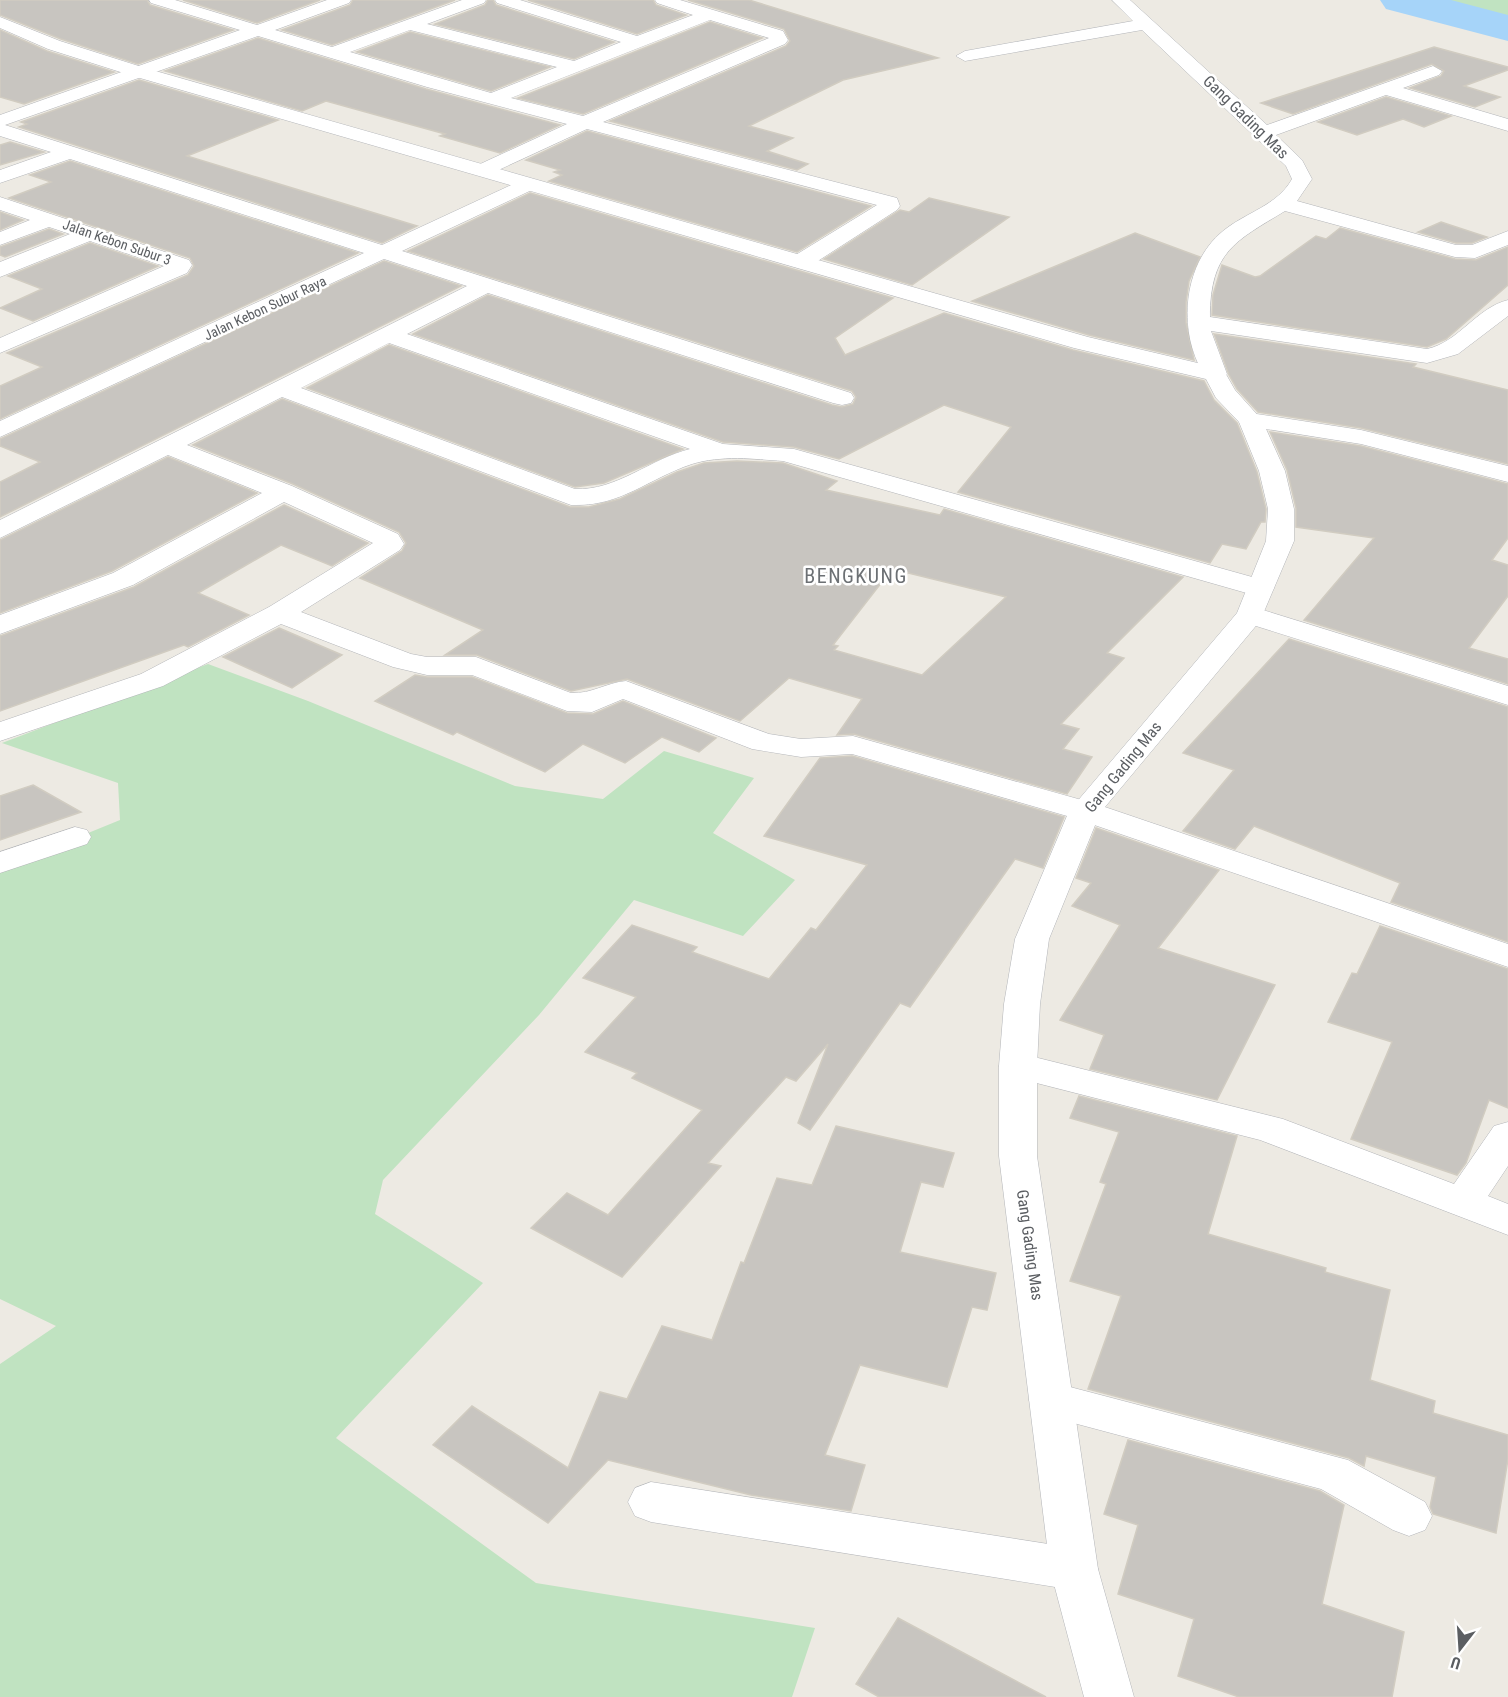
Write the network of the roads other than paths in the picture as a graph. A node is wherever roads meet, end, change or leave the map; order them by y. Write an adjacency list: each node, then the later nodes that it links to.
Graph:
1 (157, 0): 11 (street)
2 (343, 0): 11 (street)
3 (478, 0): 10 (street)
4 (503, 0): 13 (street)
5 (663, 0): 7 (street)
6 (1120, 0): 9 (street, Gang Gading Mas)
7 (707, 15): 13 (street); 23 (street)
8 (0, 22): 18 (street)
9 (1146, 24): 15 (street); 26 (street, Gang Gading Mas)
10 (409, 25): 14 (street); 16 (street)
11 (255, 31): 14 (street); 18 (street)
12 (0, 41): 19 (street)
13 (638, 42): 16 (street)
14 (332, 53): 21 (street)
15 (965, 56)
16 (574, 66): 21 (street)
17 (1433, 71): 20 (street)
18 (139, 72): 19 (street); 28 (street)
19 (116, 81): 22 (street); 31 (street)
20 (1385, 89): 24 (street); 26 (street)
21 (494, 98): 23 (street)
22 (0, 121)
23 (586, 122): 28 (street); 39 (street)
24 (1508, 125)
25 (0, 130): 27 (street)
26 (1263, 133): 33 (street, Gang Gading Mas)
27 (70, 152): 29 (street); 38 (street)
28 (485, 169): 30 (street)
29 (0, 177)
30 (529, 184): 31 (street, Jalan Kebon Subur Raya); 39 (street)
31 (509, 194): 38 (street, Jalan Kebon Subur Raya); 46 (street)
32 (0, 203): 34 (street, Jalan Kebon Subur 3)
33 (1283, 204): 36 (street); 43 (street, Gang Gading Mas)
34 (51, 219): 35 (street, Jalan Kebon Subur 3); 37 (street)
35 (91, 233): 40 (street); 45 (street, Jalan Kebon Subur 3)
36 (1508, 237)
37 (0, 239)
38 (384, 253): 41 (street); 50 (street, Jalan Kebon Subur Raya)
39 (802, 261): 46 (street)
40 (0, 270)
41 (486, 285): 44 (street); 48 (street)
42 (1508, 307): 43 (street)
43 (1198, 321): 46 (street, Gang Gading Mas)
44 (389, 335): 47 (street); 52 (street)
45 (0, 346)
46 (1220, 383): 49 (street, Gang Gading Mas)
47 (283, 389): 51 (street); 52 (street)
48 (842, 398)
49 (1250, 420): 53 (street); 56 (street, Gang Gading Mas)
50 (0, 430)
51 (169, 447): 54 (street); 55 (street)
52 (722, 452): 56 (street)
53 (1508, 474)
54 (283, 492): 57 (street); 58 (street)
55 (0, 530)
56 (1255, 602): 59 (street); 61 (street, Gang Gading Mas)
57 (279, 614): 60 (street); 61 (street)
58 (0, 625)
59 (1508, 696)
60 (0, 732)
61 (1084, 811): 64 (street); 65 (street, Gang Gading Mas)
62 (75, 837): 63 (street)
63 (0, 863)
64 (1508, 956)
65 (1018, 1066): 67 (street); 69 (street, Gang Gading Mas)
66 (1508, 1136): 67 (street)
67 (1463, 1202): 68 (street)
68 (1508, 1220)
69 (1051, 1400): 71 (street); 72 (street, Gang Gading Mas)
70 (651, 1502): 72 (street)
71 (1409, 1516)
72 (1074, 1569): 73 (street, Gang Gading Mas)
73 (1109, 1697)

